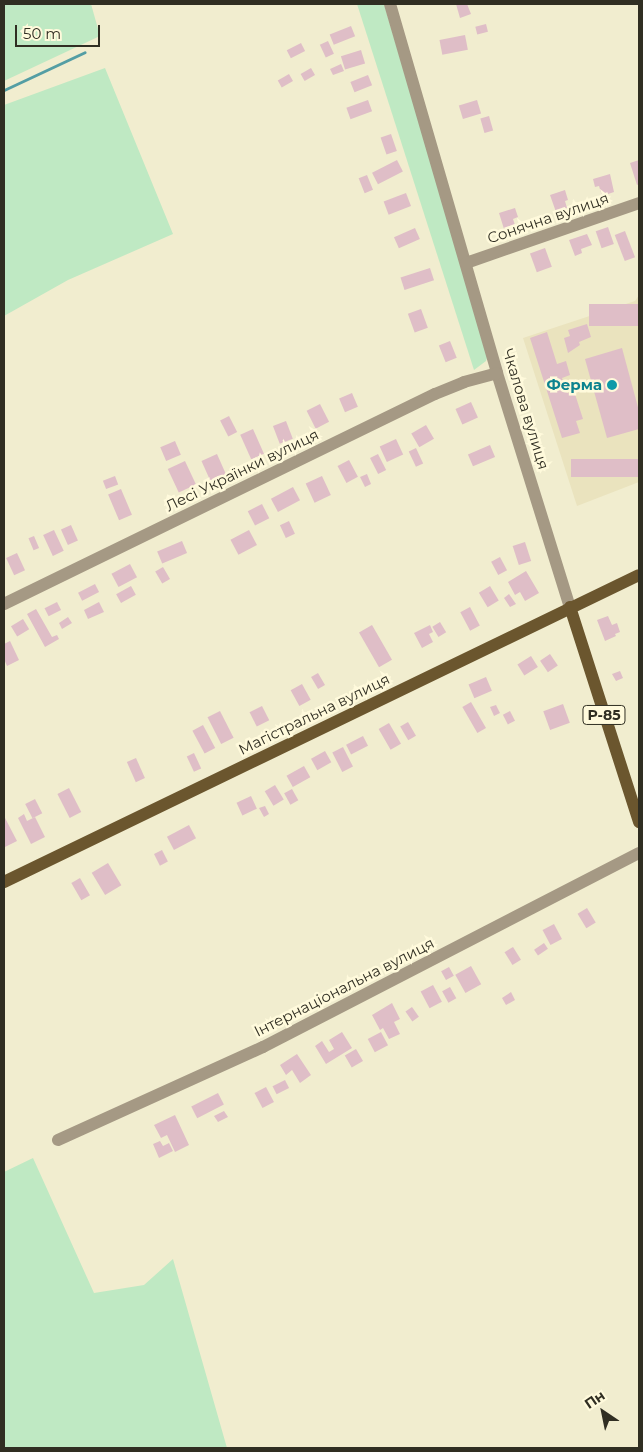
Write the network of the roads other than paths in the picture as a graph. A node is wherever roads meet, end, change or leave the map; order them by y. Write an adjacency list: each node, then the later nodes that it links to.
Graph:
1 (390, 4): 3 (street, Чкалова вулиця)
2 (639, 203): 3 (street, Сонячна вулиця)
3 (466, 263): 4 (street, Чкалова вулиця)
4 (497, 373): 6 (street, Лесі Українки вулиця); 7 (street, Чкалова вулиця)
5 (639, 576): 7 (main road, Магістральна вулиця)
6 (4, 604)
7 (570, 607): 8 (main road, Чкалова вулиця / Р-85); 10 (main road, Магістральна вулиця)
8 (639, 822)
9 (639, 853): 11 (street, Інтернаціональна вулиця)
10 (4, 882)
11 (58, 1140)

